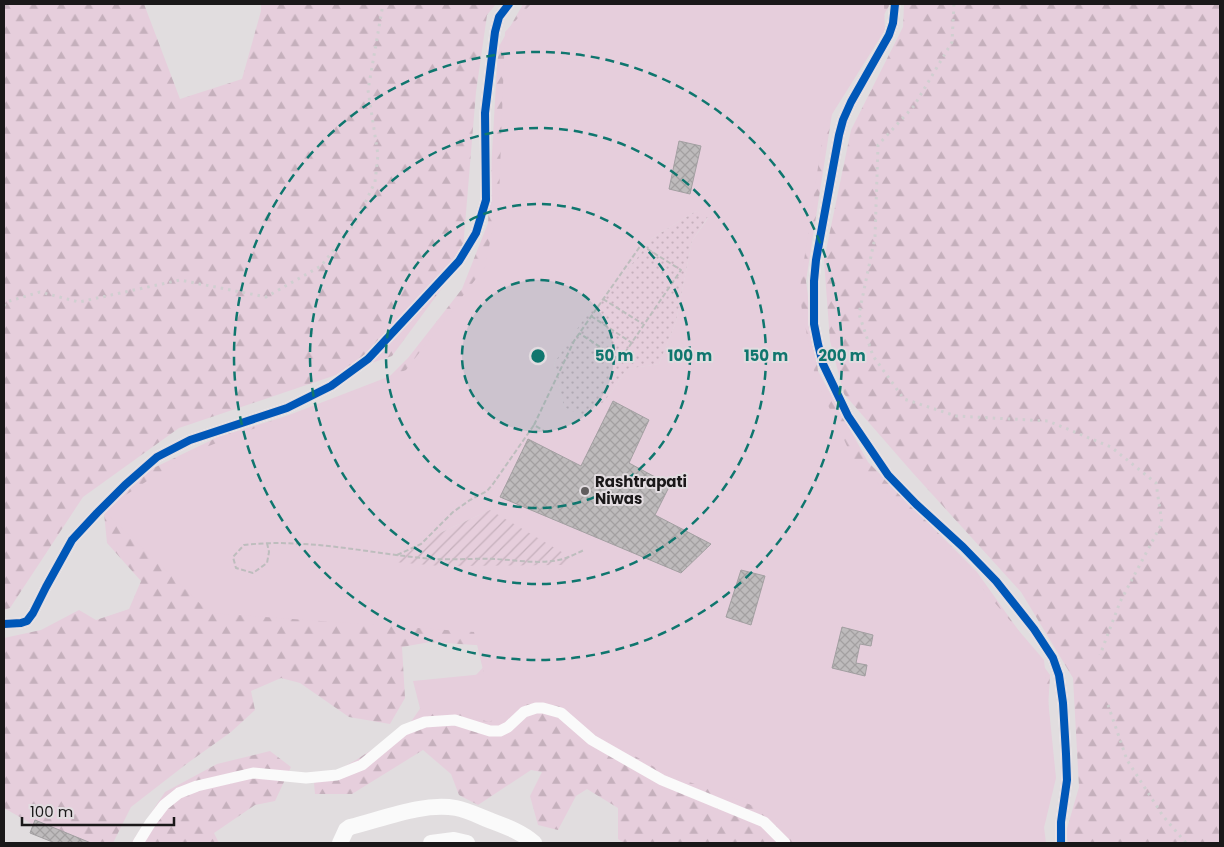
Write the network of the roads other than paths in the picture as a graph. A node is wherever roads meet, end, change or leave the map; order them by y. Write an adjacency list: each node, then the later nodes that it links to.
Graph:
1 (509, 4): 3 (street)
2 (895, 4): 10 (street)
3 (4, 624)
4 (138, 843): 9 (street)
5 (340, 843): 8 (highway)
6 (430, 843): 7 (highway)
7 (467, 843)
8 (534, 843)
9 (785, 843)
10 (1061, 843)

